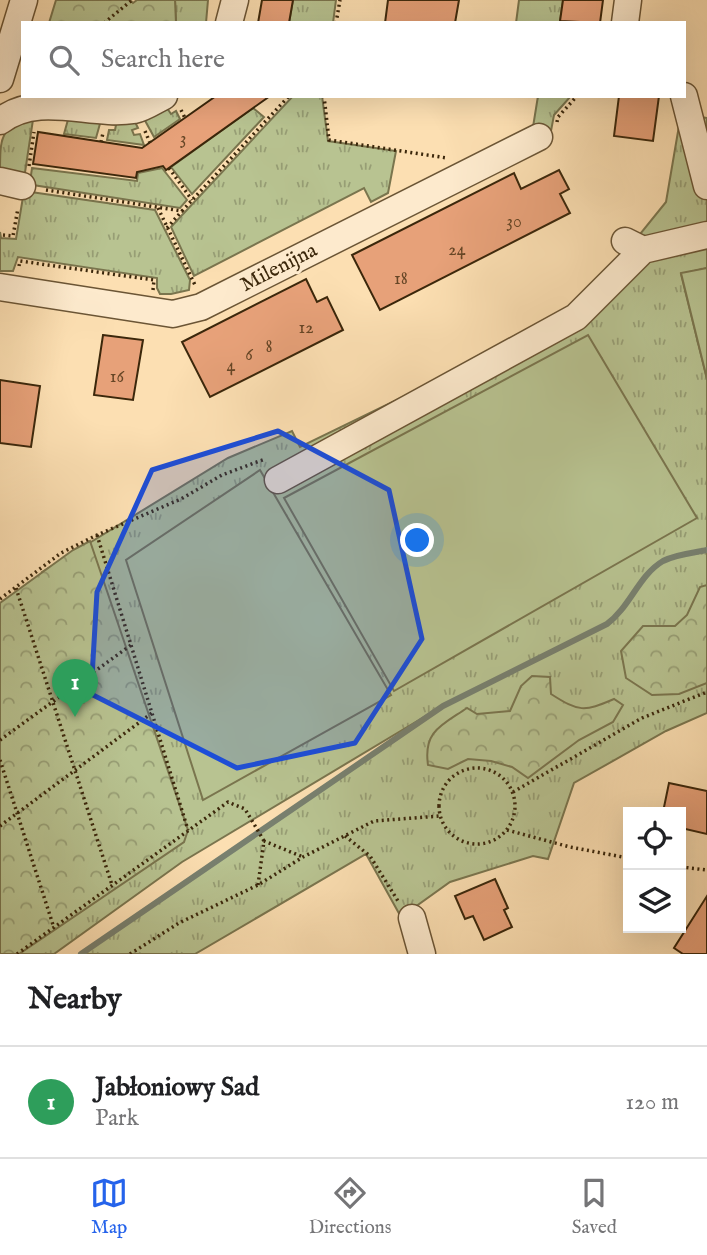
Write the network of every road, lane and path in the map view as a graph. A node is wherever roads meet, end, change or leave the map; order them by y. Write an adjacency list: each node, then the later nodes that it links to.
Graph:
1 (24, 0): 10 (street)
2 (132, 0): 6 (path)
3 (235, 0): 7 (street)
4 (340, 0): 8 (path)
5 (628, 0): 9 (street)
6 (106, 21)
7 (230, 21)
8 (336, 21)
9 (625, 21)
10 (0, 79)
11 (160, 98): 16 (street)
12 (287, 98): 23 (path)
13 (324, 98): 19 (path)
14 (575, 98): 18 (path)
15 (685, 98): 22 (street)
16 (38, 105): 17 (street); 21 (path)
17 (0, 121)
18 (539, 137): 30 (street, Milenijna)
19 (447, 158)
20 (169, 168): 23 (path)
21 (16, 185): 24 (path); 27 (path)
22 (707, 186)
23 (192, 200): 25 (path)
24 (158, 208): 25 (path); 26 (path)
25 (182, 212): 26 (path)
26 (167, 228): 30 (path)
27 (3, 235)
28 (707, 235): 31 (street)
29 (0, 287): 30 (street, Milenijna)
30 (204, 305)
31 (274, 469): 32 (path)
32 (97, 535): 33 (path); 35 (path)
33 (16, 587): 34 (path); 37 (path)
34 (0, 599)
35 (131, 645): 37 (path); 38 (path)
36 (707, 692): 42 (path)
37 (53, 703): 39 (path); 41 (path)
38 (152, 713): 41 (path); 46 (path)
39 (0, 740)
40 (0, 760): 43 (path)
41 (75, 770): 43 (path); 54 (path)
42 (513, 792): 44 (path); 47 (path)
43 (17, 814): 45 (path); 57 (path)
44 (440, 816): 47 (path); 48 (path)
45 (0, 827)
46 (188, 830): 49 (path); 54 (path)
47 (507, 830): 51 (path)
48 (345, 836): 50 (path); 56 (path)
49 (264, 841): 50 (path); 55 (path)
50 (303, 857): 55 (path)
51 (623, 857)
52 (686, 868): 53 (path)
53 (707, 870)
54 (112, 885): 57 (path)
55 (258, 885): 59 (path)
56 (412, 918): 60 (street)
57 (54, 928): 58 (path)
58 (17, 954)
59 (130, 954)
60 (422, 954)

